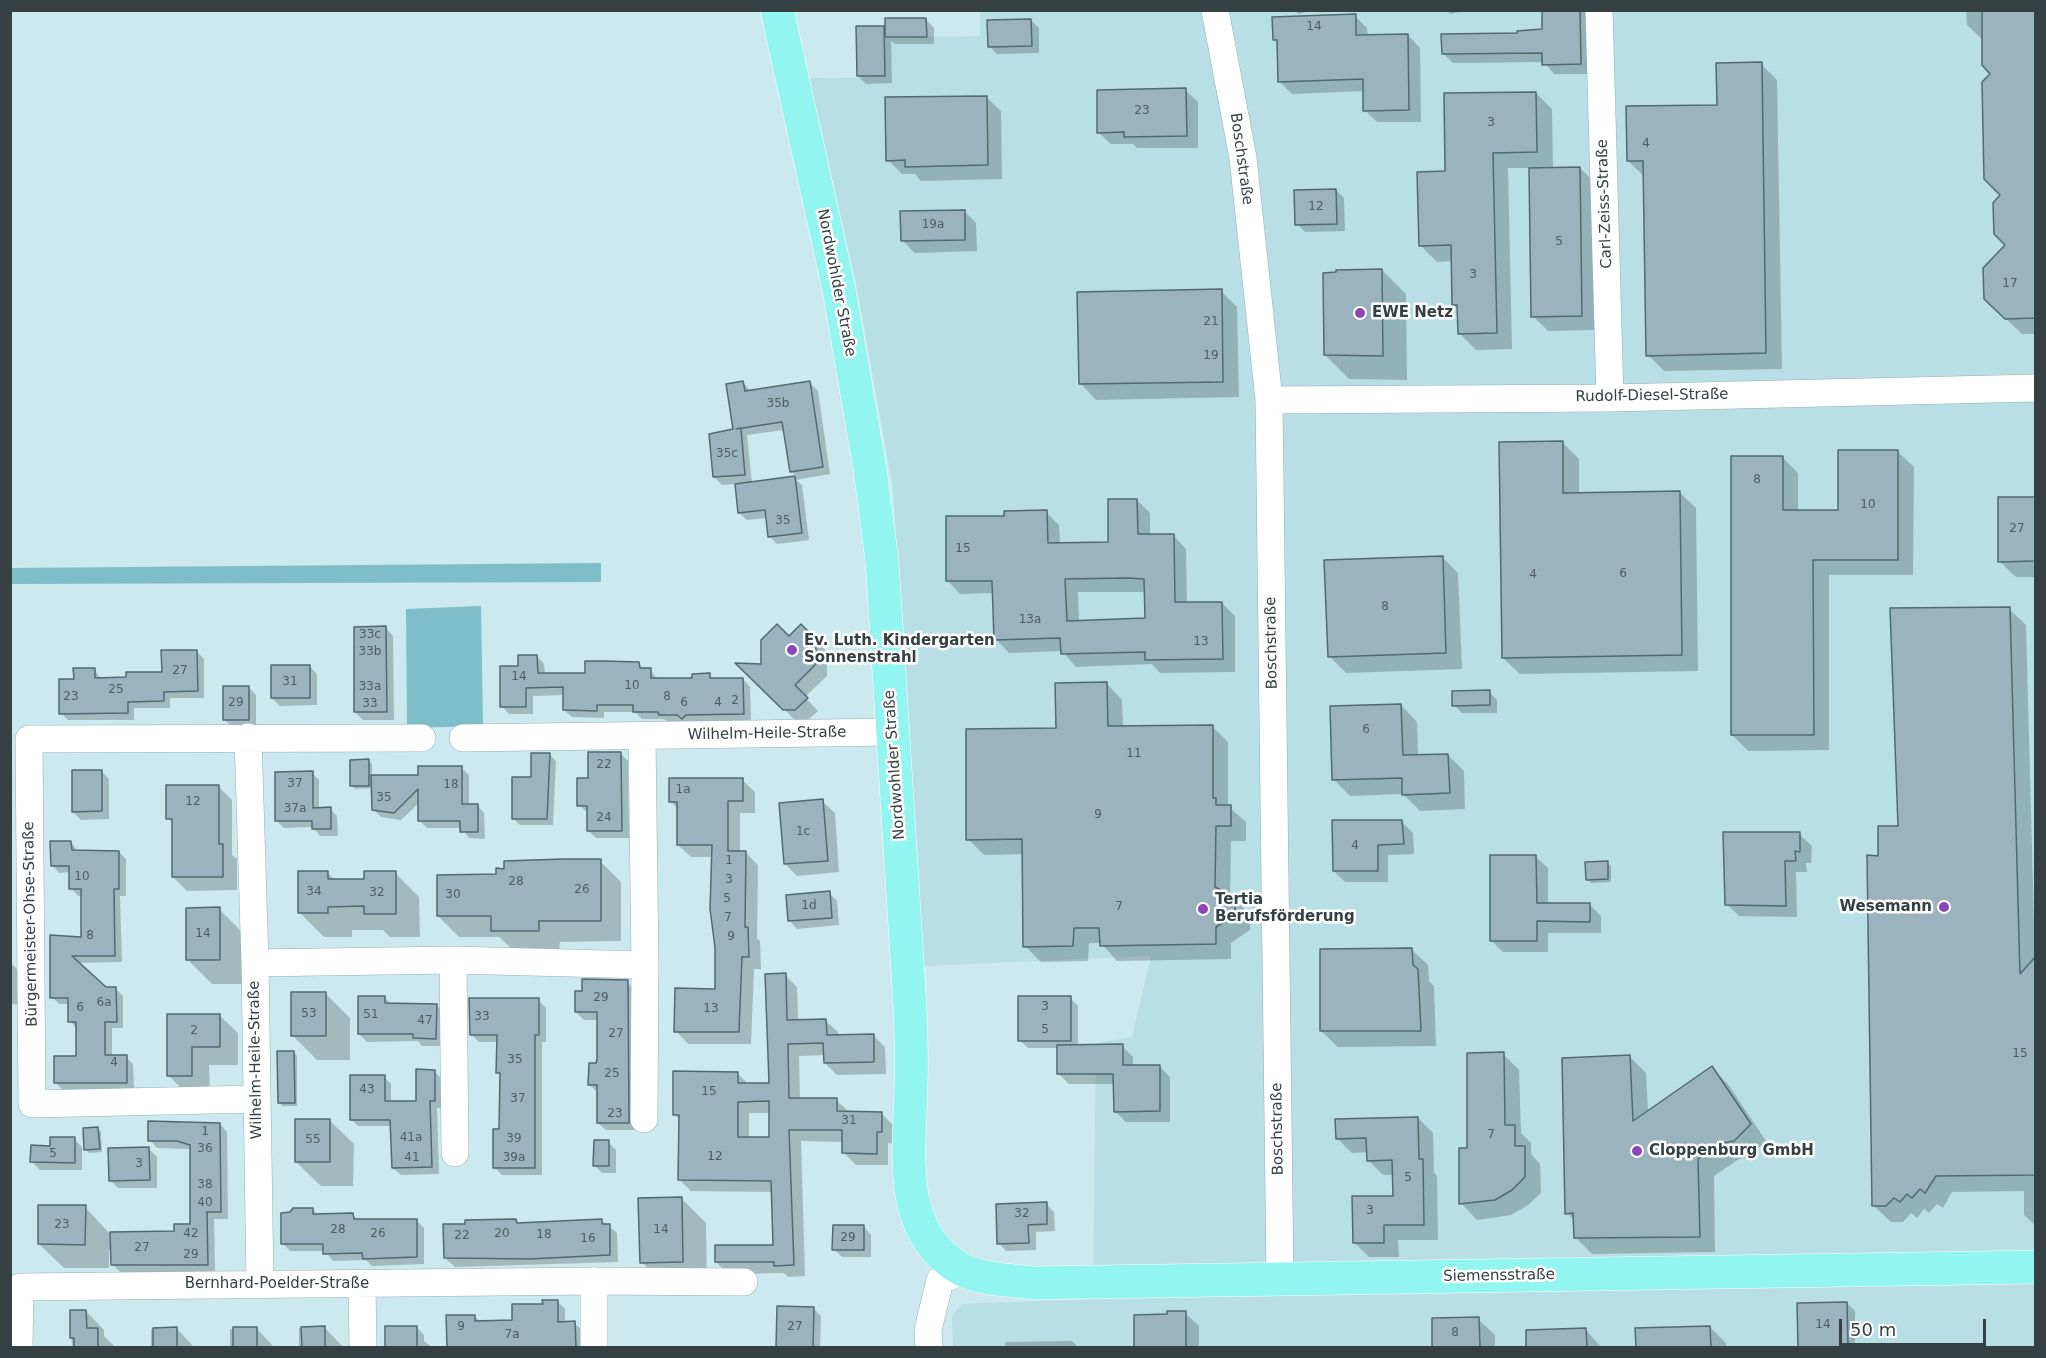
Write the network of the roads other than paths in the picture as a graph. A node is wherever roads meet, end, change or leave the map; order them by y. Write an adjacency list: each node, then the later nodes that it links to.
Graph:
1 (777, 10): 7 (main road, Nordwohlder Straße)
2 (1215, 10): 6 (street, Boschstraße)
3 (1599, 10): 5 (street, Carl-Zeiss-Straße)
4 (2036, 388): 5 (street, Rudolf-Diesel-Straße)
5 (1610, 398): 6 (street, Rudolf-Diesel-Straße)
6 (1269, 400): 20 (street, Boschstraße)
7 (892, 732): 8 (street, Wilhelm-Heile-Straße); 19 (main road, Nordwohlder Straße)
8 (642, 736): 11 (street, Wilhelm-Heile-Straße); 14 (street)
9 (249, 737): 10 (street, Bürgermeister-Ohse-Straße); 13 (street); 15 (street, Bürgermeister-Ohse-Straße)
10 (422, 738)
11 (463, 738)
12 (453, 960): 13 (street, Wilhelm-Heile-Straße); 14 (street, Wilhelm-Heile-Straße); 17 (street)
13 (255, 963): 15 (street, Wilhelm-Heile-Straße)
14 (645, 965): 16 (street)
15 (256, 1099): 23 (street, Wilhelm-Heile-Straße)
16 (644, 1119)
17 (455, 1153)
18 (2036, 1267): 20 (main road, Siemensstraße)
19 (964, 1271): 20 (main road, Siemensstraße); 28 (street)
20 (1280, 1279)
21 (594, 1281): 22 (street, Bernhard-Poelder-Straße); 24 (street, Bernhard-Poelder-Straße); 27 (street)
22 (744, 1282)
23 (260, 1283): 24 (street, Bernhard-Poelder-Straße); 25 (street, Bernhard-Poelder-Straße)
24 (362, 1284): 26 (street)
25 (19, 1347)
26 (363, 1347)
27 (594, 1347)
28 (929, 1347)

